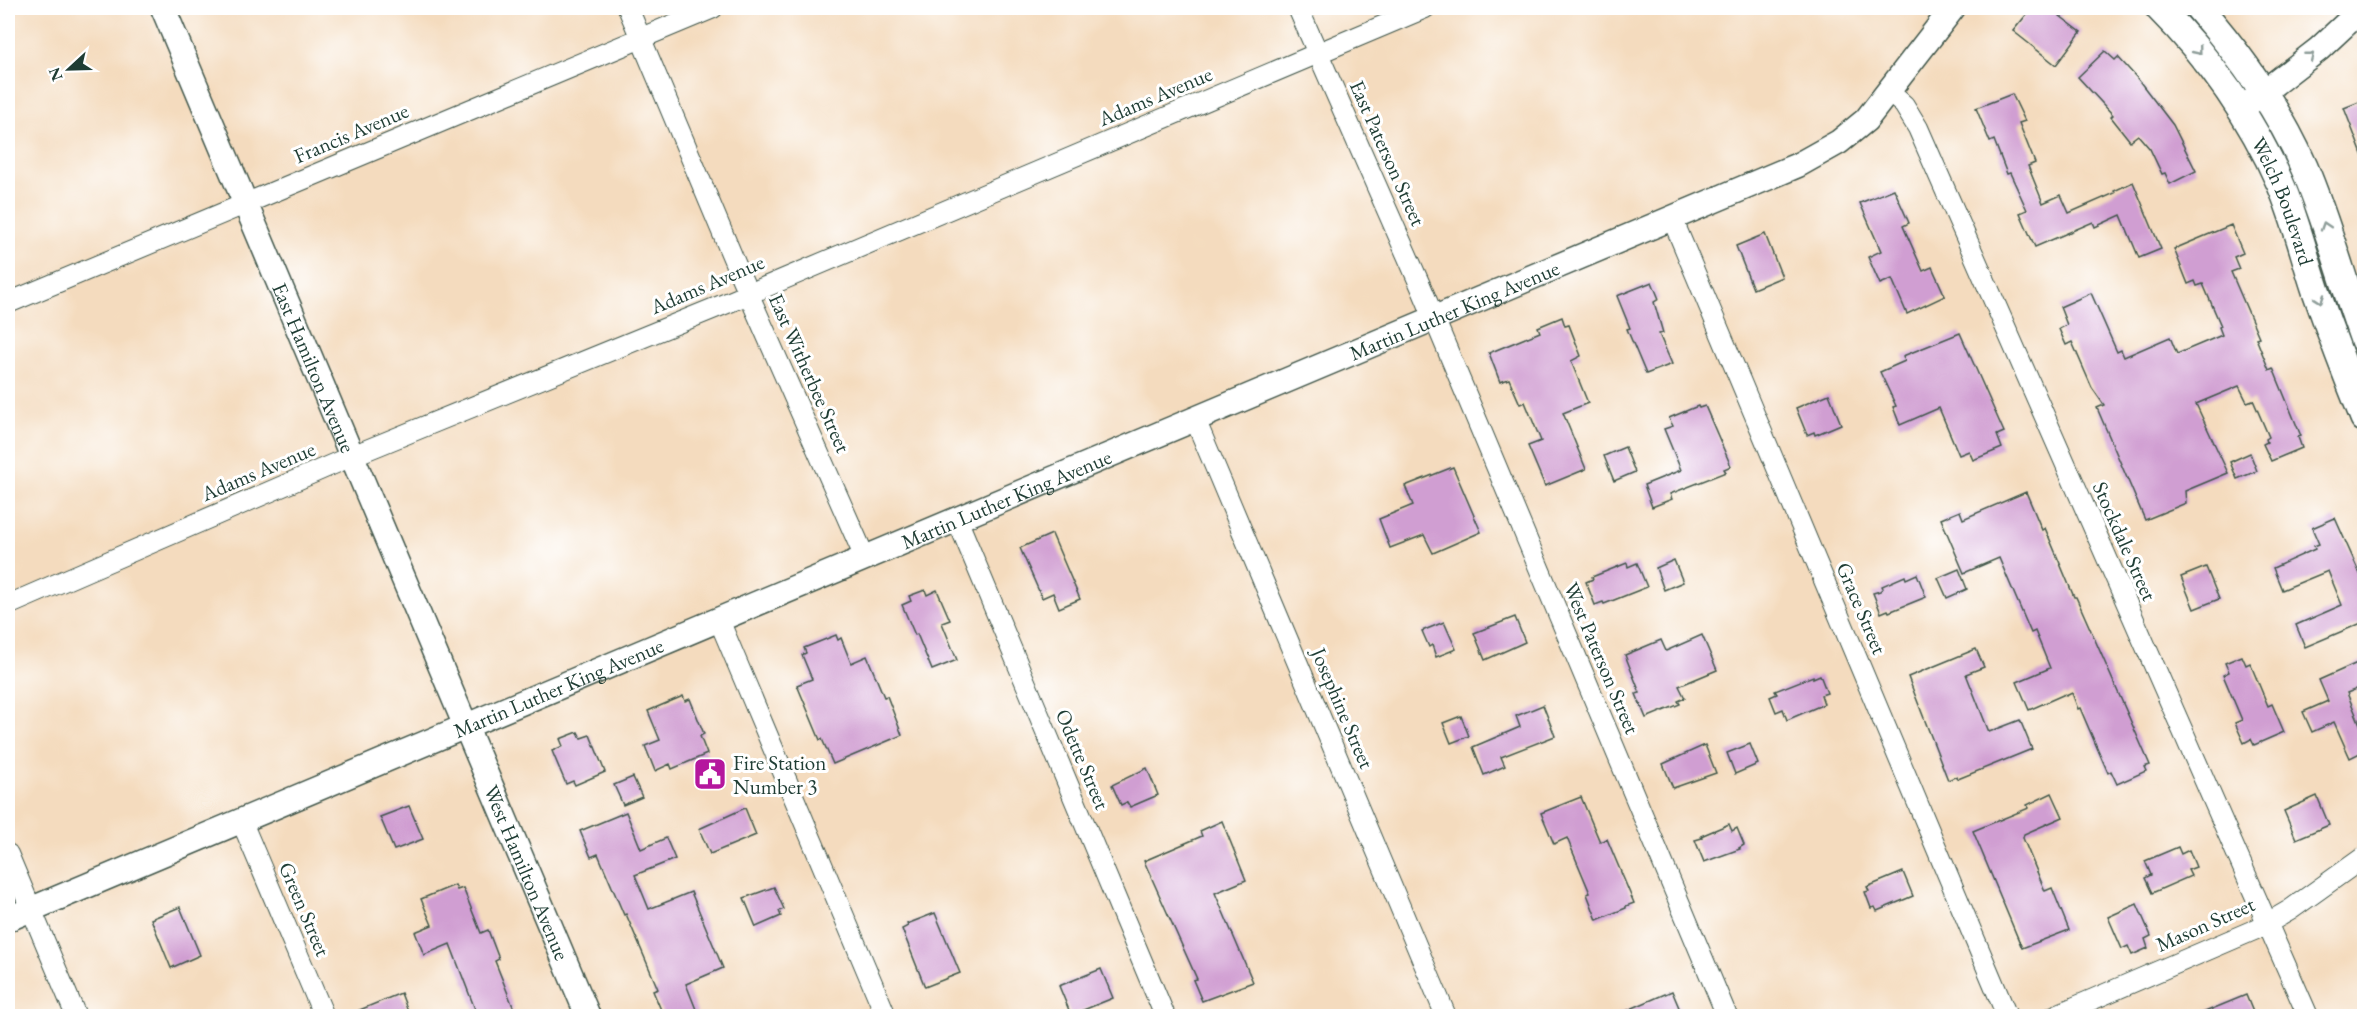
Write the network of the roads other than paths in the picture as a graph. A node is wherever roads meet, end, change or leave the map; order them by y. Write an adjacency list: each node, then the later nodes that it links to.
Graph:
1 (163, 8): 15 (street, East Hamilton Avenue)
2 (628, 8): 10 (street, East Witherbee Street)
3 (713, 8): 10 (street, Francis Avenue)
4 (1298, 8): 11 (street, East Paterson Street)
5 (1425, 8): 11 (street, Adams Avenue)
6 (1953, 8): 12 (street, Martin Luther King Avenue)
7 (2159, 8): 14 (main road, Welch Boulevard, one-way to 14)
8 (2199, 8): 13 (main road, Welch Boulevard)
9 (2363, 8): 13 (street, one-way to 9)
10 (641, 38): 15 (street, Francis Avenue); 17 (street, East Witherbee Street)
11 (1317, 54): 17 (street, Adams Avenue); 19 (street, East Paterson Street)
12 (1889, 92): 16 (street, Martin Luther King Avenue); 34 (street, Stockdale Street)
13 (2264, 92): 14 (street); 20 (main road, Welch Boulevard, one-way to 13)
14 (2241, 109): 21 (main road, Welch Boulevard, one-way to 21)
15 (245, 204): 18 (street, Francis Avenue); 23 (street, East Hamilton Avenue)
16 (1672, 218): 19 (street, Martin Luther King Avenue); 42 (street, Grace Street)
17 (748, 294): 23 (street, Adams Avenue); 25 (street, East Witherbee Street)
18 (8, 303)
19 (1434, 318): 22 (street, Martin Luther King Avenue); 41 (street, West Paterson Street)
20 (2364, 340)
21 (2364, 418)
22 (1195, 419): 24 (street, Martin Luther King Avenue); 40 (street, Josephine Street)
23 (352, 456): 26 (street, Adams Avenue); 28 (street, East Hamilton Avenue)
24 (957, 519): 25 (street, Martin Luther King Avenue); 39 (street, Odette Street)
25 (865, 558): 27 (street, Martin Luther King Avenue)
26 (8, 605)
27 (719, 620): 28 (street, Martin Luther King Avenue); 38 (street)
28 (466, 726): 29 (street, Martin Luther King Avenue); 37 (street, West Hamilton Avenue)
29 (242, 820): 32 (street, Martin Luther King Avenue); 36 (street, Green Street)
30 (8, 854): 32 (street)
31 (2364, 857): 34 (street, Mason Street)
32 (31, 909): 33 (street, Martin Luther King Avenue); 35 (street)
33 (8, 919)
34 (2267, 924): 43 (street, Mason Street); 44 (street, Stockdale Street)
35 (76, 1017)
36 (324, 1017)
37 (588, 1017)
38 (886, 1017)
39 (1165, 1017)
40 (1446, 1017)
41 (1727, 1017)
42 (2007, 1017)
43 (2054, 1017)
44 (2308, 1017)

